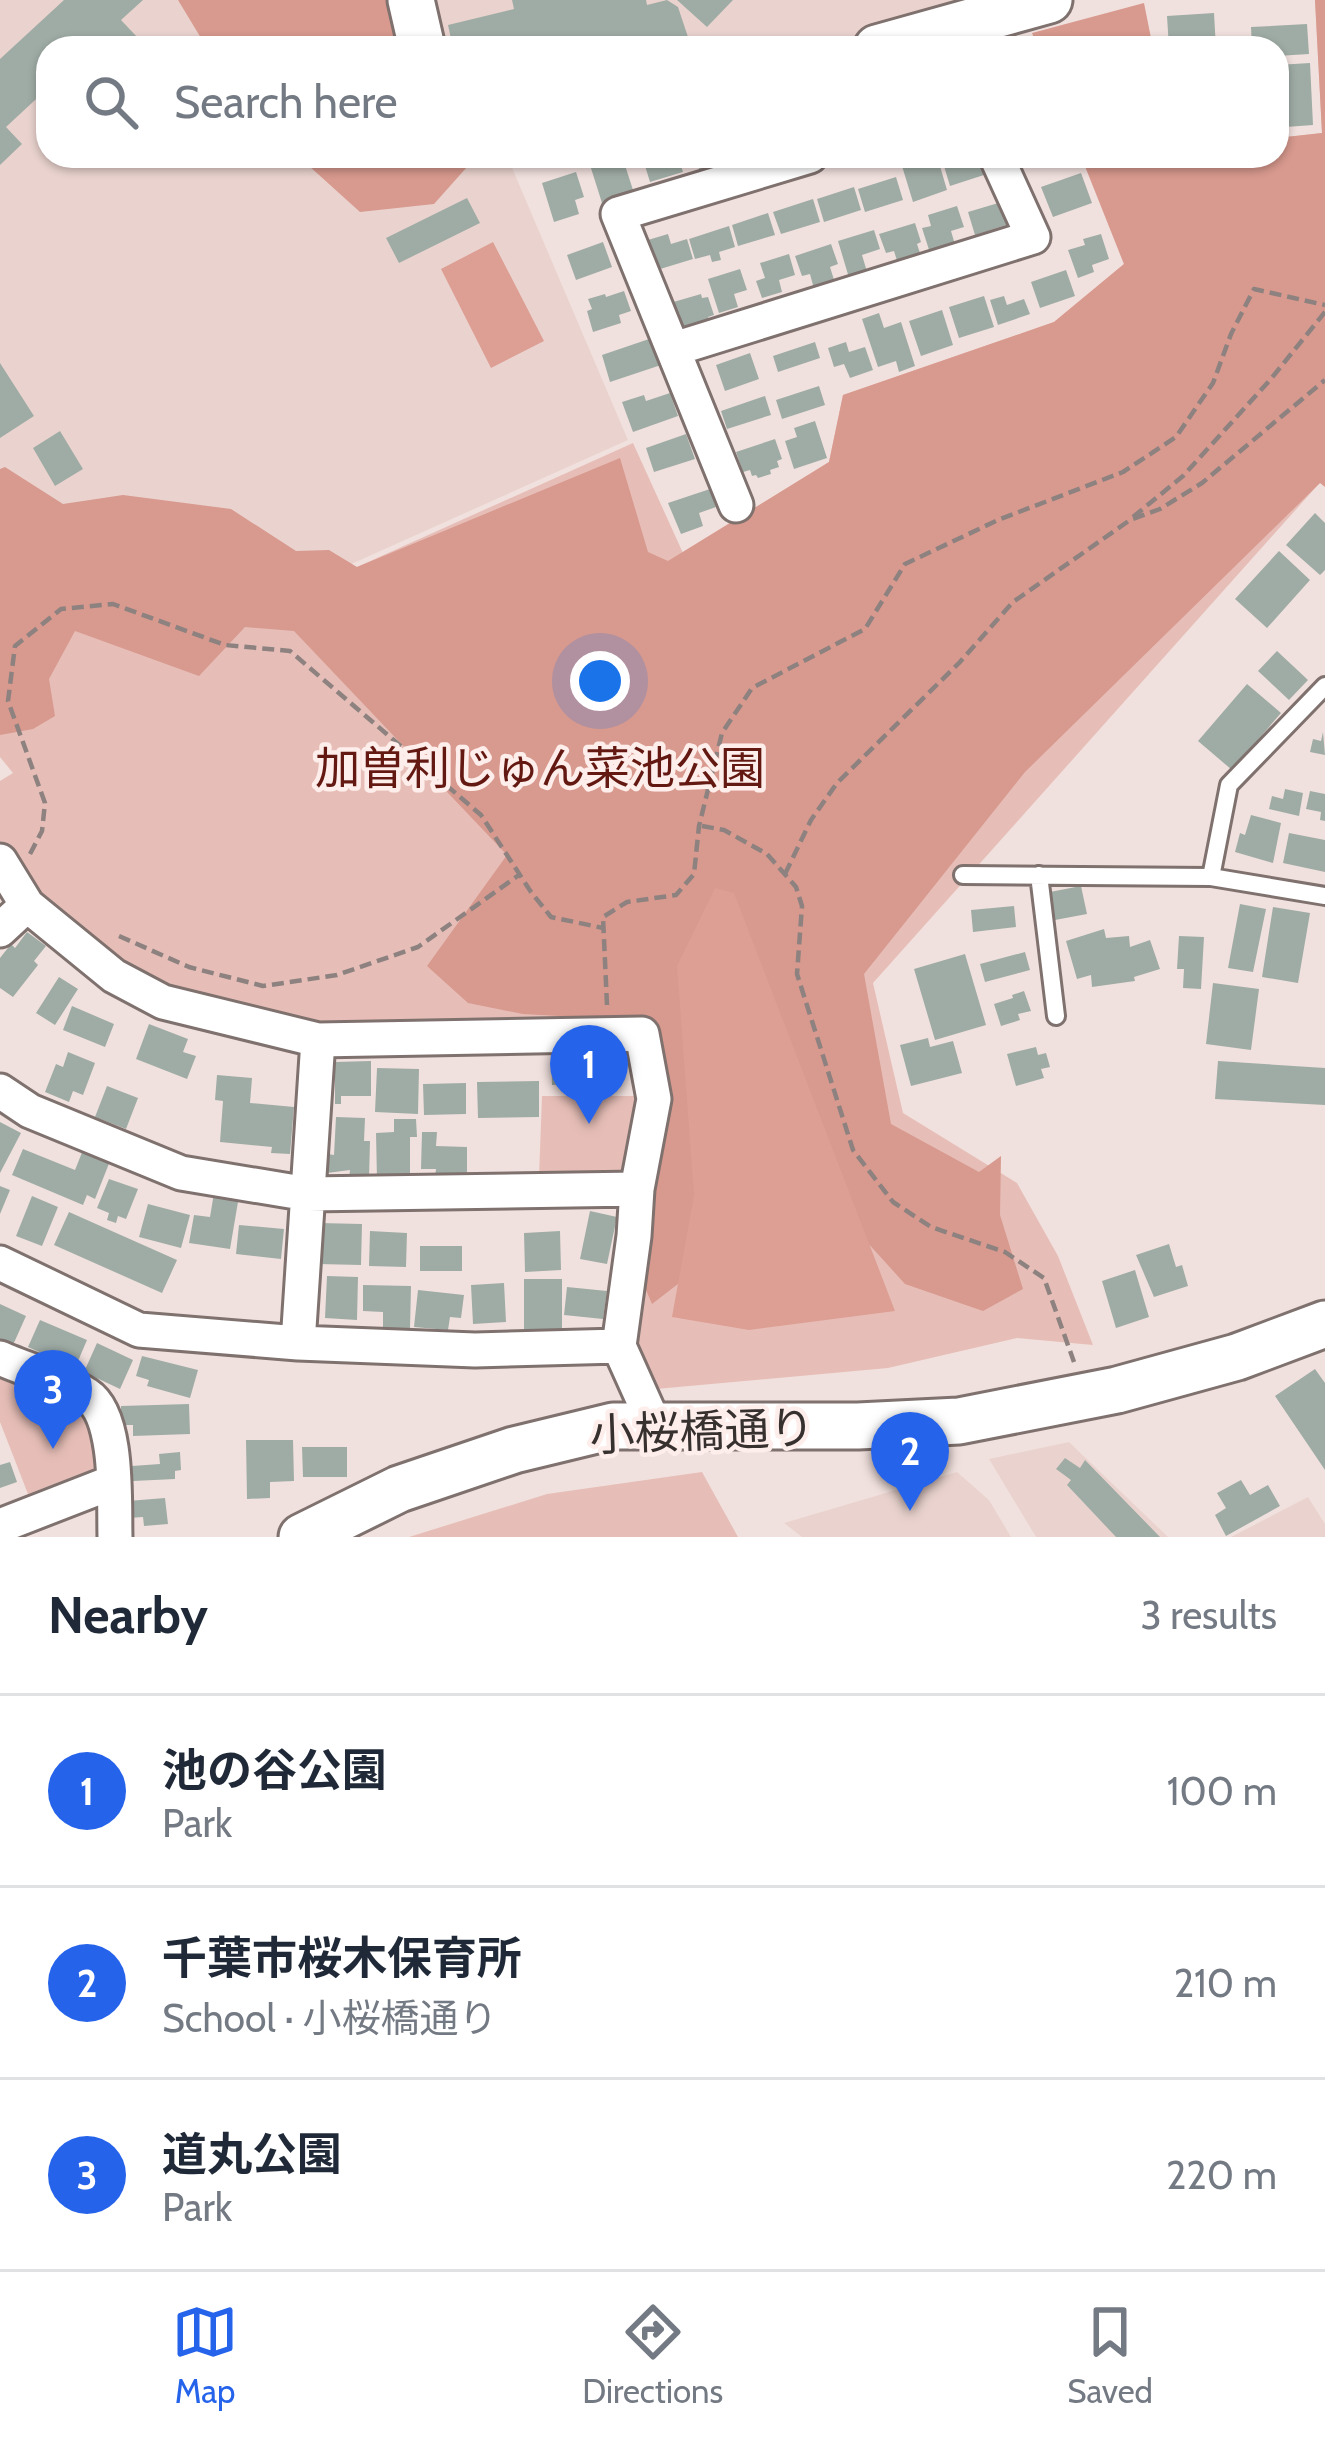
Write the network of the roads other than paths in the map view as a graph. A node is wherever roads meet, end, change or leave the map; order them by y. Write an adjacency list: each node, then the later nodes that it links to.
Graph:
1 (411, 0): 4 (street)
2 (1048, 0): 3 (street)
3 (973, 11): 5 (street)
4 (419, 36)
5 (909, 36)
6 (743, 168): 8 (street)
7 (1001, 168): 8 (street)
8 (674, 350): 9 (street)
9 (736, 505)
10 (1325, 686): 13 (lane)
11 (963, 875): 12 (lane)
12 (1040, 875): 13 (lane); 17 (lane)
13 (1211, 877): 15 (lane)
14 (14, 883): 16 (street); 18 (street)
15 (1325, 896)
16 (0, 930)
17 (1056, 1016)
18 (318, 1040): 20 (street); 21 (street)
19 (0, 1091): 21 (street)
20 (637, 1190): 21 (street); 25 (street)
21 (308, 1194): 24 (street)
22 (0, 1263): 24 (street)
23 (1325, 1324): 27 (street, 小桜橋通り)
24 (298, 1343): 25 (street)
25 (619, 1346): 27 (street)
26 (2, 1361): 28 (street)
27 (654, 1424): 31 (street, 小桜橋通り)
28 (113, 1482): 29 (street); 30 (street)
29 (0, 1526)
30 (115, 1537)
31 (302, 1537)

